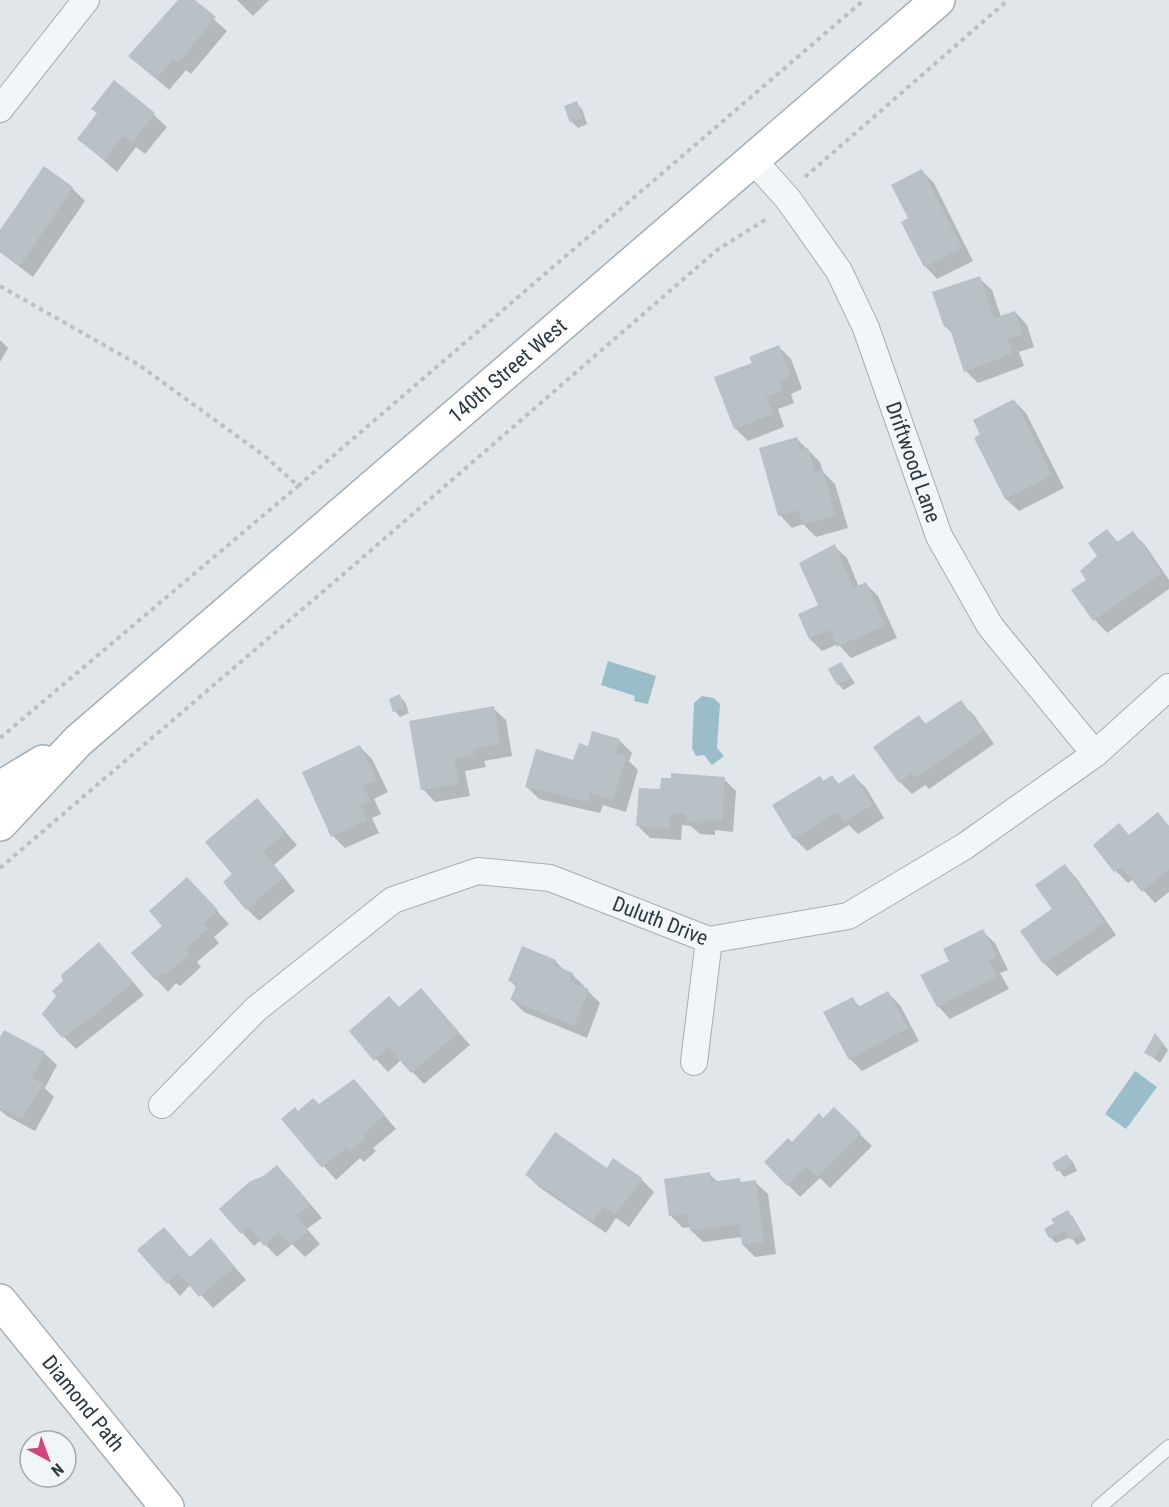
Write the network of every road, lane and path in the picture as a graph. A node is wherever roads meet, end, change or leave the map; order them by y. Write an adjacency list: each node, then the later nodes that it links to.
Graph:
1 (86, 0): 5 (street)
2 (864, 0): 9 (path)
3 (938, 0): 6 (street, 140th Street West)
4 (1008, 0): 7 (path)
5 (0, 110)
6 (753, 160): 7 (street, Driftwood Lane); 12 (street, 140th Street West)
7 (788, 199): 13 (street, Driftwood Lane); 16 (path)
8 (0, 286): 9 (path)
9 (298, 486): 11 (path)
10 (1169, 687): 13 (street, Duluth Drive)
11 (0, 738)
12 (78, 741): 14 (street, 140th Street West); 15 (street, 140th Street West)
13 (1095, 754): 17 (street, Duluth Drive)
14 (0, 788)
15 (0, 824)
16 (0, 868)
17 (709, 940): 18 (street); 19 (street, Duluth Drive)
18 (694, 1062)
19 (162, 1105)
20 (0, 1301): 24 (street, Diamond Path)
21 (0, 1335): 23 (street, Diamond Path)
22 (1169, 1447): 25 (lane)
23 (158, 1507)
24 (167, 1507)
25 (1099, 1507)

